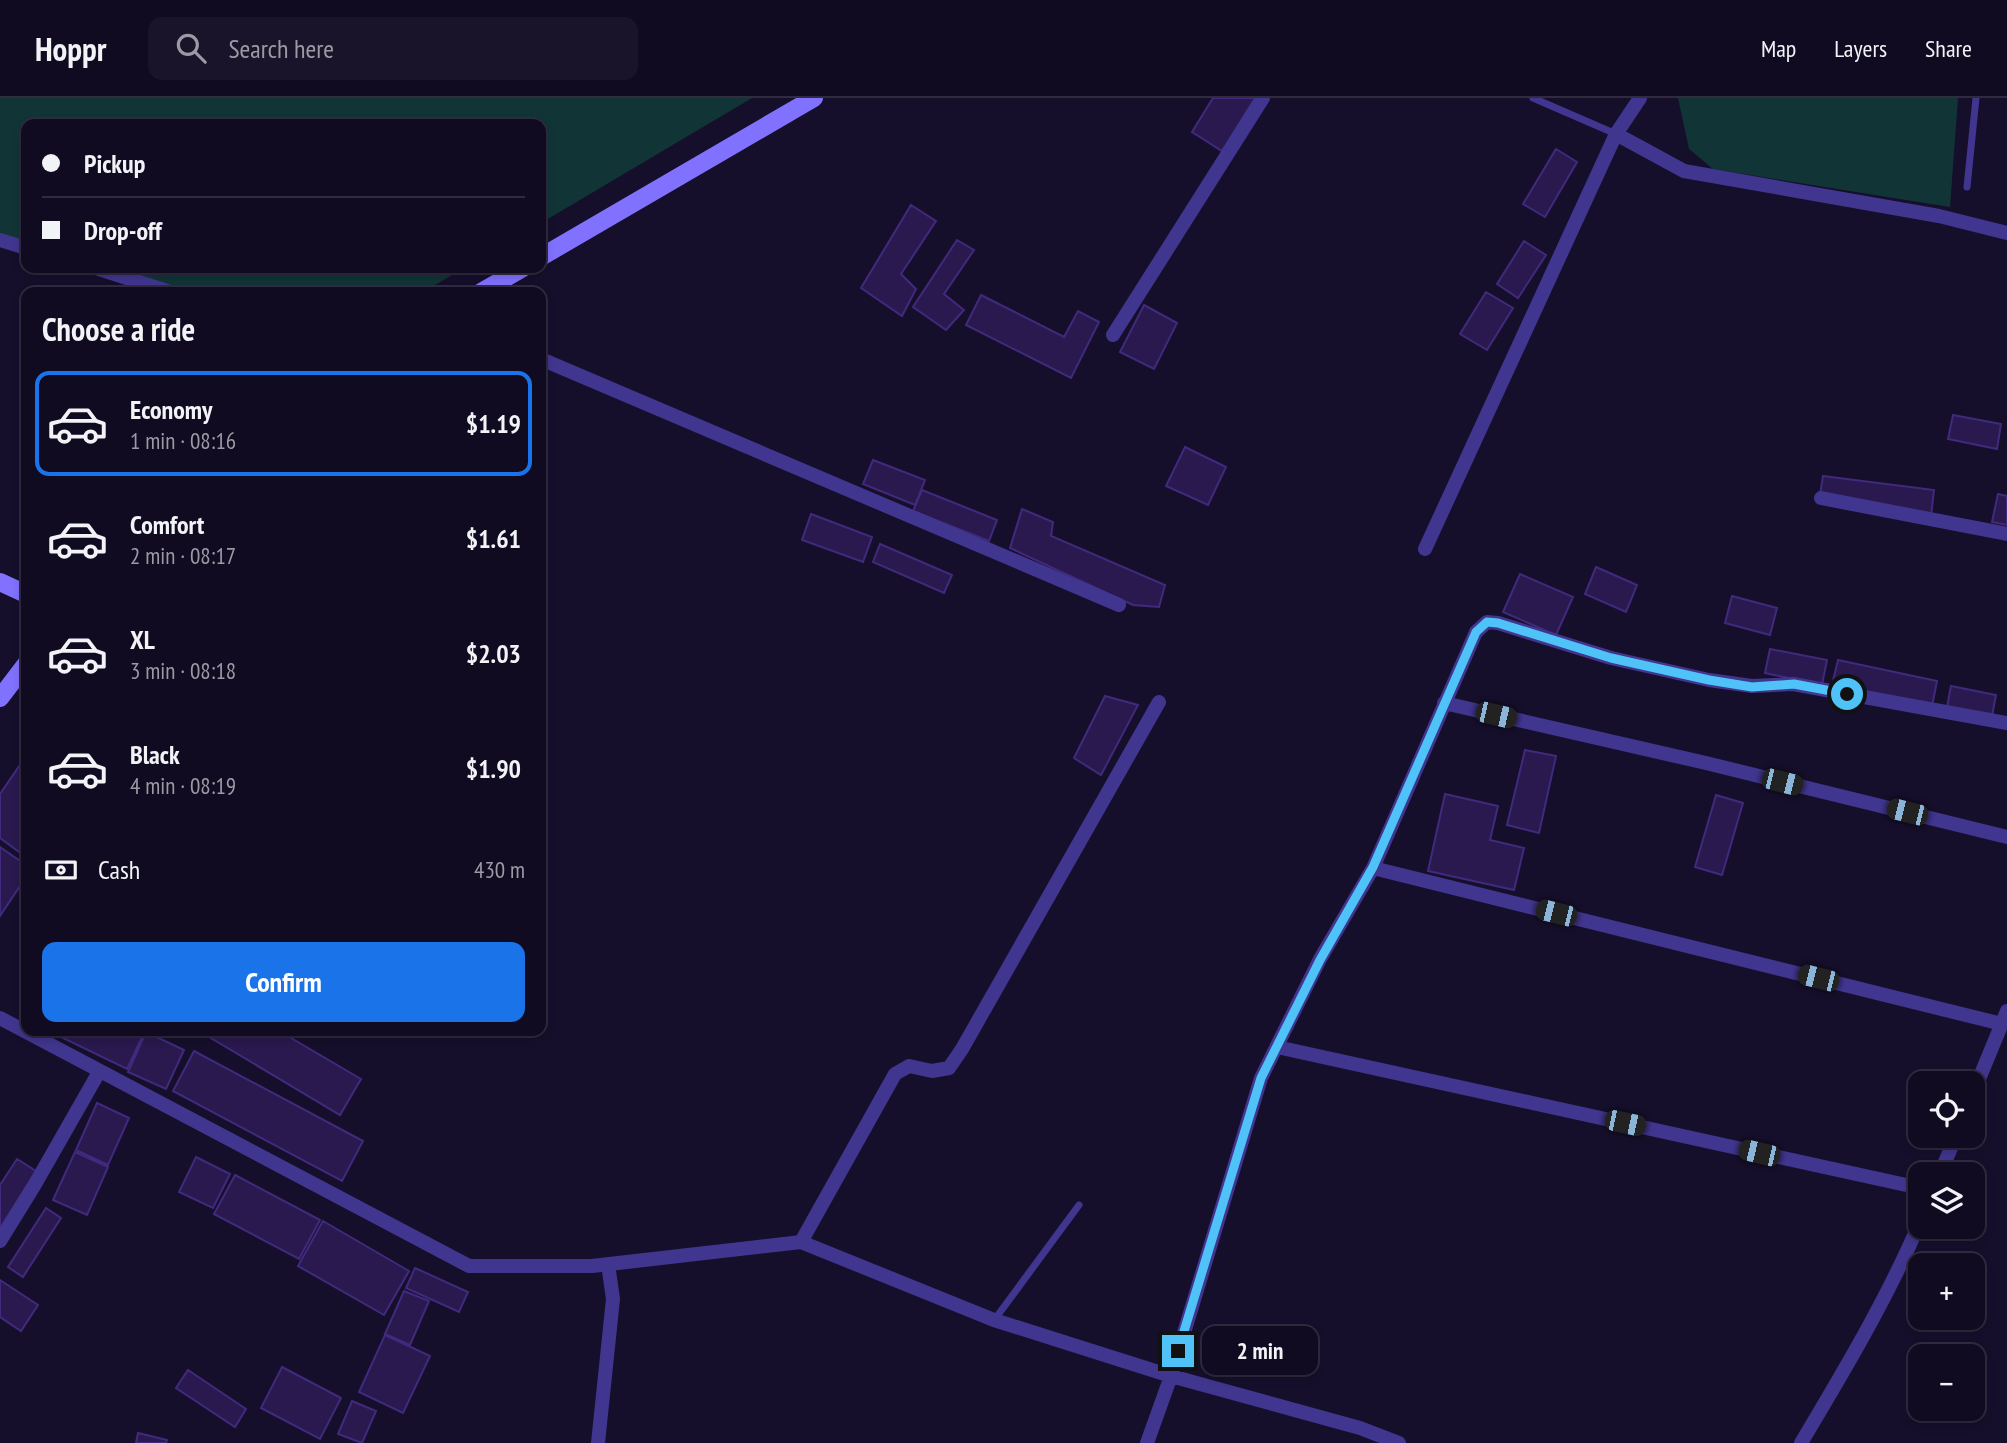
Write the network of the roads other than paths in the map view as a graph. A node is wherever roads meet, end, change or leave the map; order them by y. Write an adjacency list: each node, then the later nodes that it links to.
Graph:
1 (814, 98): 11 (street)
2 (1263, 98): 16 (street)
3 (1533, 98): 6 (lane)
4 (1640, 98): 6 (street)
5 (1976, 98): 7 (lane)
6 (1616, 134): 8 (street); 20 (street)
7 (1967, 187)
8 (2007, 233)
9 (0, 240): 10 (street)
10 (21, 246)
11 (546, 254)
12 (111, 273): 14 (street)
13 (514, 273): 15 (street)
14 (155, 287)
15 (490, 287)
16 (1112, 335)
17 (546, 361): 23 (street)
18 (1821, 499): 19 (street)
19 (2007, 534)
20 (1425, 549)
21 (0, 582): 22 (street)
22 (21, 592)
23 (1119, 605)
24 (21, 671): 25 (street)
25 (0, 698)
26 (1158, 702): 42 (street)
27 (1444, 703): 28 (street); 29 (street); 30 (street)
28 (2007, 723)
29 (2007, 837)
30 (1373, 867): 31 (street); 35 (street)
31 (2004, 1017): 36 (street)
32 (0, 1018): 33 (street)
33 (21, 1029)
34 (33, 1036): 37 (street)
35 (1277, 1047): 38 (street); 45 (street)
36 (1982, 1071)
37 (99, 1072): 41 (street); 43 (street)
38 (1908, 1185)
39 (1079, 1205): 44 (lane)
40 (1913, 1239): 50 (street)
41 (0, 1241)
42 (801, 1242): 43 (street); 44 (street)
43 (608, 1264): 47 (street)
44 (994, 1320): 45 (street)
45 (1171, 1376): 46 (street); 48 (street)
46 (1359, 1436): 49 (street)
47 (598, 1443)
48 (1147, 1443)
49 (1399, 1443)
50 (1801, 1443)

